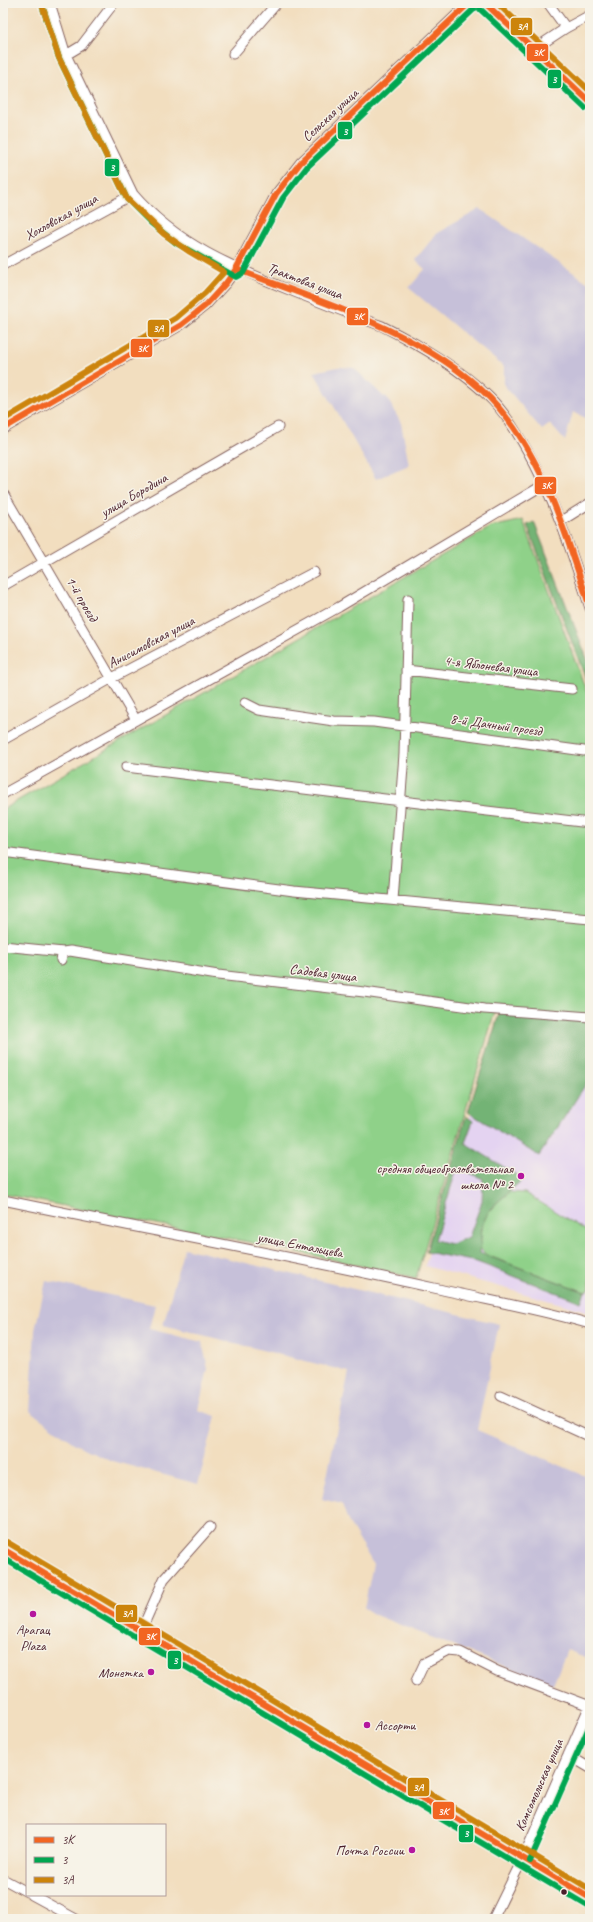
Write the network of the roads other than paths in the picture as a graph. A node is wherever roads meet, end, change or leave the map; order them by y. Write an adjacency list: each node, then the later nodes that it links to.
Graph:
1 (50, 3): 11 (street, Трактовая улица)
2 (114, 3): 11 (street)
3 (277, 3): 10 (street)
4 (469, 3): 15 (street, Сельская улица)
5 (485, 3): 9 (street)
6 (548, 3): 8 (street)
7 (590, 16): 8 (street)
8 (566, 28): 9 (street)
9 (534, 49): 12 (street)
10 (233, 54)
11 (66, 55): 13 (street, Трактовая улица)
12 (590, 102)
13 (133, 194): 14 (street, Хохловская улица); 15 (street, Трактовая улица)
14 (3, 265)
15 (236, 269): 17 (street, Сельская улица); 18 (street, Трактовая улица)
16 (278, 427): 22 (street, улица Бородина)
17 (3, 429)
18 (545, 484): 21 (street, Трактовая улица); 31 (street)
19 (3, 493): 22 (street, 1-й проезд)
20 (590, 503): 21 (street)
21 (561, 520): 26 (street, Трактовая улица)
22 (45, 562): 24 (street, улица Бородина); 28 (street, 1-й проезд)
23 (314, 572): 28 (street, Анисимовская улица)
24 (3, 586)
25 (408, 599): 27 (street)
26 (590, 608)
27 (406, 670): 29 (street, 4-я Яблоневая улица); 32 (street)
28 (112, 678): 31 (street, 1-й проезд); 33 (street, Анисимовская улица)
29 (572, 689)
30 (246, 703): 32 (street, 8-й Дачный проезд)
31 (136, 720): 36 (street)
32 (404, 726): 34 (street, 8-й Дачный проезд); 37 (street)
33 (3, 740)
34 (584, 751)
35 (126, 767): 37 (street)
36 (3, 794)
37 (401, 800): 38 (street); 40 (street)
38 (590, 822)
39 (3, 852): 40 (street)
40 (393, 900): 41 (street)
41 (590, 919)
42 (3, 946): 43 (street, Садовая улица)
43 (590, 1017)
44 (3, 1200): 45 (street, улица Ентальцева)
45 (590, 1324)
46 (501, 1396): 47 (street)
47 (590, 1437)
48 (210, 1527): 50 (street)
49 (3, 1549): 50 (street)
50 (141, 1631): 55 (street)
51 (416, 1681): 52 (street)
52 (590, 1706): 53 (street, Комсомольская улица)
53 (568, 1755): 54 (street); 55 (street, Комсомольская улица)
54 (590, 1768)
55 (523, 1858): 59 (street); 61 (street, Комсомольская улица)
56 (3, 1879): 57 (street)
57 (26, 1891)
58 (34, 1896): 60 (street)
59 (590, 1898)
60 (76, 1919)
61 (493, 1919)

